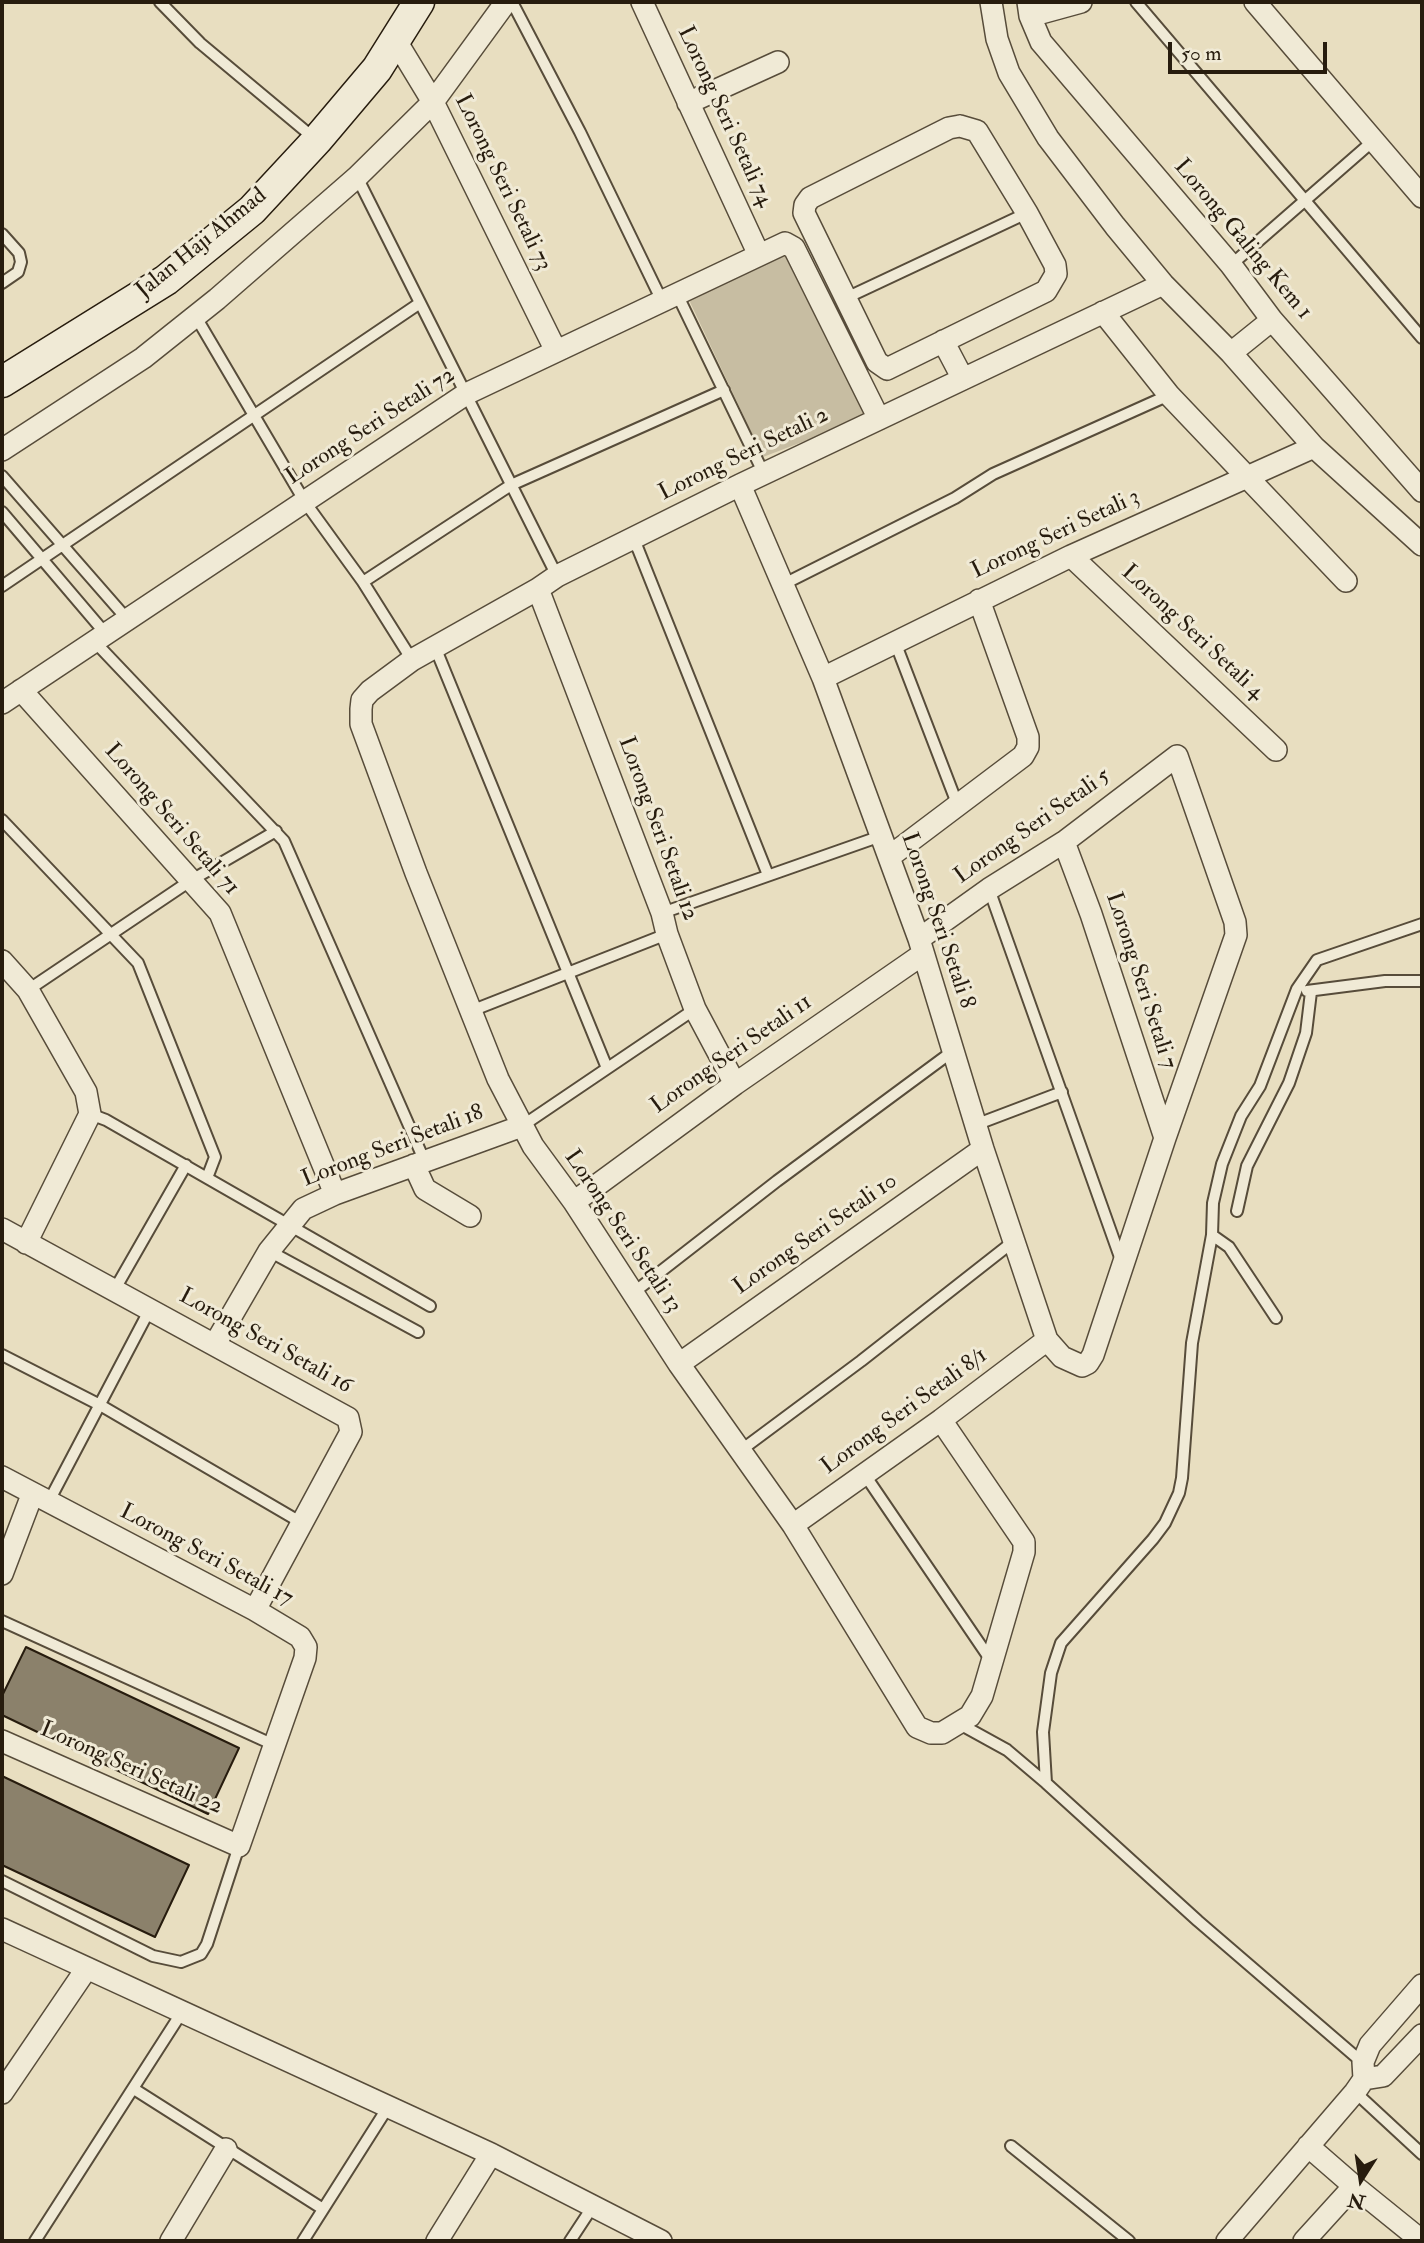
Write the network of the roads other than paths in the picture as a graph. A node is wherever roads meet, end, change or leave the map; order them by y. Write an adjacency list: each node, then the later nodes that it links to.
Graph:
1 (160, 2): 15 (lane)
2 (419, 2): 11 (street, Jalan Haji Ahmad)
3 (506, 2): 13 (street)
4 (512, 2): 26 (lane)
5 (642, 2): 14 (street, Lorong Seri Setali 74)
6 (990, 2): 25 (street)
7 (1081, 2): 10 (street, Lorong Galing Kem 1)
8 (1136, 2): 19 (lane)
9 (1255, 2): 16 (street)
10 (1029, 9): 23 (street, Lorong Galing Kem 1)
11 (396, 41): 13 (street, Lorong Seri Setali 73); 15 (street, Jalan Haji Ahmad)
12 (778, 62): 14 (street)
13 (433, 102): 17 (street); 34 (street, Lorong Seri Setali 73)
14 (688, 103): 22 (street, Lorong Seri Setali 74)
15 (317, 140): 37 (street, Jalan Haji Ahmad)
16 (1373, 141): 18 (street); 19 (lane)
17 (357, 177): 28 (lane); 30 (street)
18 (1422, 197)
19 (1305, 202): 23 (lane); 32 (lane)
20 (1027, 213): 27 (lane); 27 (street); 33 (street)
21 (2, 234): 24 (lane)
22 (759, 255): 26 (street, Lorong Seri Setali 72); 42 (street, Lorong Seri Setali 72)
23 (1231, 265): 31 (street, Lorong Galing Kem 1)
24 (2, 283)
25 (1163, 284): 29 (street, Lorong Seri Setali 2); 35 (street)
26 (670, 298): 34 (street, Lorong Seri Setali 72); 38 (lane)
27 (846, 298): 33 (street)
28 (420, 303): 39 (lane); 41 (lane)
29 (1103, 312): 36 (street, Lorong Seri Setali 2); 40 (street)
30 (196, 317): 41 (lane); 44 (street)
31 (1272, 320): 35 (street); 50 (street, Lorong Galing Kem 1)
32 (1422, 338)
33 (943, 341): 36 (street)
34 (556, 352): 39 (street, Lorong Seri Setali 72)
35 (1231, 353): 43 (street)
36 (963, 379): 42 (street, Lorong Seri Setali 2)
37 (2, 382)
38 (724, 390): 45 (lane); 48 (lane)
39 (466, 394): 48 (lane); 51 (street, Lorong Seri Setali 72)
40 (1169, 395): 47 (street); 61 (lane)
41 (254, 415): 51 (lane); 54 (lane)
42 (879, 419): 45 (street, Lorong Seri Setali 2)
43 (1314, 447): 47 (street, Lorong Seri Setali 3); 55 (street)
44 (2, 450)
45 (764, 474): 49 (street, Lorong Seri Setali 2)
46 (2, 476): 54 (lane)
47 (1246, 477): 56 (street, Lorong Seri Setali 3); 59 (street)
48 (511, 485): 58 (lane); 60 (lane)
49 (740, 485): 53 (street, Lorong Seri Setali 2); 61 (street, Lorong Seri Setali 8)
50 (1422, 491)
51 (305, 502): 60 (lane); 65 (street, Lorong Seri Setali 72)
52 (2, 512): 57 (lane)
53 (632, 538): 58 (street, Lorong Seri Setali 2); 81 (lane)
54 (62, 544): 57 (lane); 65 (lane)
55 (1422, 545)
56 (1071, 556): 64 (street, Lorong Seri Setali 3); 74 (street, Lorong Seri Setali 4)
57 (41, 558): 62 (lane); 66 (lane)
58 (557, 576): 63 (street, Lorong Seri Setali 2)
59 (1346, 581)
60 (363, 582): 69 (lane)
61 (781, 585): 70 (street, Lorong Seri Setali 8)
62 (2, 586)
63 (538, 589): 68 (street, Lorong Seri Setali 2); 84 (street, Lorong Seri Setali 12)
64 (979, 600): 67 (street, Lorong Seri Setali 3); 75 (street)
65 (127, 619): 66 (street, Lorong Seri Setali 72)
66 (99, 637): 71 (street, Lorong Seri Setali 72); 77 (lane)
67 (895, 642): 70 (street, Lorong Seri Setali 3); 75 (lane)
68 (435, 647): 69 (street, Lorong Seri Setali 2); 89 (lane)
69 (412, 660): 72 (street, Lorong Seri Setali 2)
70 (823, 678): 78 (street, Lorong Seri Setali 8)
71 (21, 690): 73 (street, Lorong Seri Setali 72); 82 (street, Lorong Seri Setali 71)
72 (362, 700): 95 (street, Lorong Seri Setali 13)
73 (2, 703)
74 (1276, 750)
75 (958, 806): 80 (street)
76 (2, 820): 86 (lane)
77 (276, 831): 82 (lane); 105 (lane)
78 (881, 836): 80 (street, Lorong Seri Setali 8); 81 (lane)
79 (1064, 842): 83 (street, Lorong Seri Setali 5); 103 (street, Lorong Seri Setali 7); 103 (street, Lorong Seri Setali 5)
80 (889, 857): 87 (street, Lorong Seri Setali 8)
81 (768, 875): 84 (lane)
82 (190, 881): 86 (lane); 108 (street, Lorong Seri Setali 71)
83 (989, 889): 87 (street, Lorong Seri Setali 5); 99 (lane)
84 (665, 923): 89 (lane); 94 (street, Lorong Seri Setali 12)
85 (1422, 924): 91 (lane)
86 (111, 934): 92 (lane); 107 (lane)
87 (921, 947): 96 (street, Lorong Seri Setali 8); 98 (street, Lorong Seri Setali 11)
88 (2, 961): 92 (street)
89 (567, 973): 95 (lane); 97 (lane)
90 (1422, 981): 93 (lane)
91 (1297, 989): 93 (lane); 114 (lane)
92 (27, 990): 100 (street)
93 (1311, 992): 110 (lane)
94 (695, 1009): 97 (lane); 98 (street, Lorong Seri Setali 12)
95 (471, 1011): 102 (street, Lorong Seri Setali 13)
96 (953, 1051): 101 (street, Lorong Seri Setali 8); 120 (lane)
97 (607, 1068): 102 (lane)
98 (735, 1084): 109 (street, Lorong Seri Setali 11)
99 (1062, 1092): 101 (lane); 118 (lane)
100 (90, 1114): 106 (lane); 116 (street)
101 (975, 1125): 104 (street, Lorong Seri Setali 8)
102 (522, 1126): 105 (street, Lorong Seri Setali 18); 109 (street, Lorong Seri Setali 13)
103 (1165, 1138): 118 (street)
104 (983, 1149): 115 (street, Lorong Seri Setali 8); 128 (street, Lorong Seri Setali 10)
105 (419, 1163): 108 (street, Lorong Seri Setali 18); 111 (street)
106 (186, 1166): 107 (lane); 119 (lane)
107 (207, 1178): 112 (lane)
108 (335, 1194): 112 (street, Lorong Seri Setali 18)
109 (574, 1202): 120 (street, Lorong Seri Setali 13)
110 (1237, 1211)
111 (470, 1216)
112 (289, 1224): 117 (street, Lorong Seri Setali 18); 121 (lane)
113 (2, 1229): 116 (street, Lorong Seri Setali 16)
114 (1212, 1235): 123 (lane); 144 (lane)
115 (1014, 1241): 125 (street, Lorong Seri Setali 8); 131 (lane)
116 (26, 1242): 119 (street, Lorong Seri Setali 16)
117 (269, 1251): 124 (lane); 126 (street, Lorong Seri Setali 18)
118 (1122, 1267): 125 (street)
119 (114, 1289): 122 (street, Lorong Seri Setali 16)
120 (633, 1293): 128 (street, Lorong Seri Setali 13)
121 (430, 1306)
122 (150, 1308): 126 (street, Lorong Seri Setali 16); 129 (lane)
123 (1276, 1318)
124 (418, 1332)
125 (1047, 1340): 130 (street, Lorong Seri Setali 8/1)
126 (215, 1344): 135 (street, Lorong Seri Setali 16)
127 (2, 1355): 129 (lane)
128 (679, 1364): 131 (street, Lorong Seri Setali 13)
129 (100, 1405): 134 (lane); 135 (lane)
130 (941, 1420): 132 (street, Lorong Seri Setali 8/1); 140 (street)
131 (740, 1451): 136 (street, Lorong Seri Setali 13)
132 (865, 1475): 136 (street, Lorong Seri Setali 8/1); 140 (lane)
133 (2, 1477): 134 (street, Lorong Seri Setali 17)
134 (40, 1499): 137 (street); 138 (street, Lorong Seri Setali 17)
135 (302, 1523): 138 (street, Lorong Seri Setali 16)
136 (793, 1525): 141 (street, Lorong Seri Setali 13)
137 (2, 1574)
138 (255, 1610): 143 (street, Lorong Seri Setali 17)
139 (2, 1621): 143 (lane)
140 (992, 1662): 141 (street)
141 (950, 1728): 144 (lane)
142 (2, 1741): 145 (street, Lorong Seri Setali 22)
143 (274, 1745): 145 (street, Lorong Seri Setali 17)
144 (1046, 1783): 152 (lane)
145 (239, 1846): 146 (lane)
146 (2, 1881)
147 (2, 1929): 148 (street)
148 (86, 1968): 150 (street); 154 (street)
149 (1422, 1985): 152 (street)
150 (182, 2012): 153 (lane); 155 (street)
151 (1422, 2035): 152 (street)
152 (1366, 2077): 157 (street); 160 (lane)
153 (134, 2089): 158 (lane); 164 (lane)
154 (2, 2092)
155 (388, 2107): 159 (street); 163 (lane)
156 (1011, 2146): 170 (lane)
157 (1308, 2146): 161 (street); 171 (street)
158 (226, 2149): 163 (lane); 165 (street)
159 (491, 2154): 162 (street); 167 (street)
160 (1422, 2154)
161 (1353, 2186): 172 (street); 173 (street)
162 (593, 2206): 168 (lane); 169 (street)
163 (323, 2209): 166 (lane)
164 (35, 2241)
165 (172, 2241)
166 (303, 2241)
167 (437, 2241)
168 (570, 2241)
169 (661, 2241)
170 (1129, 2241)
171 (1227, 2241)
172 (1304, 2241)
173 (1422, 2241)

